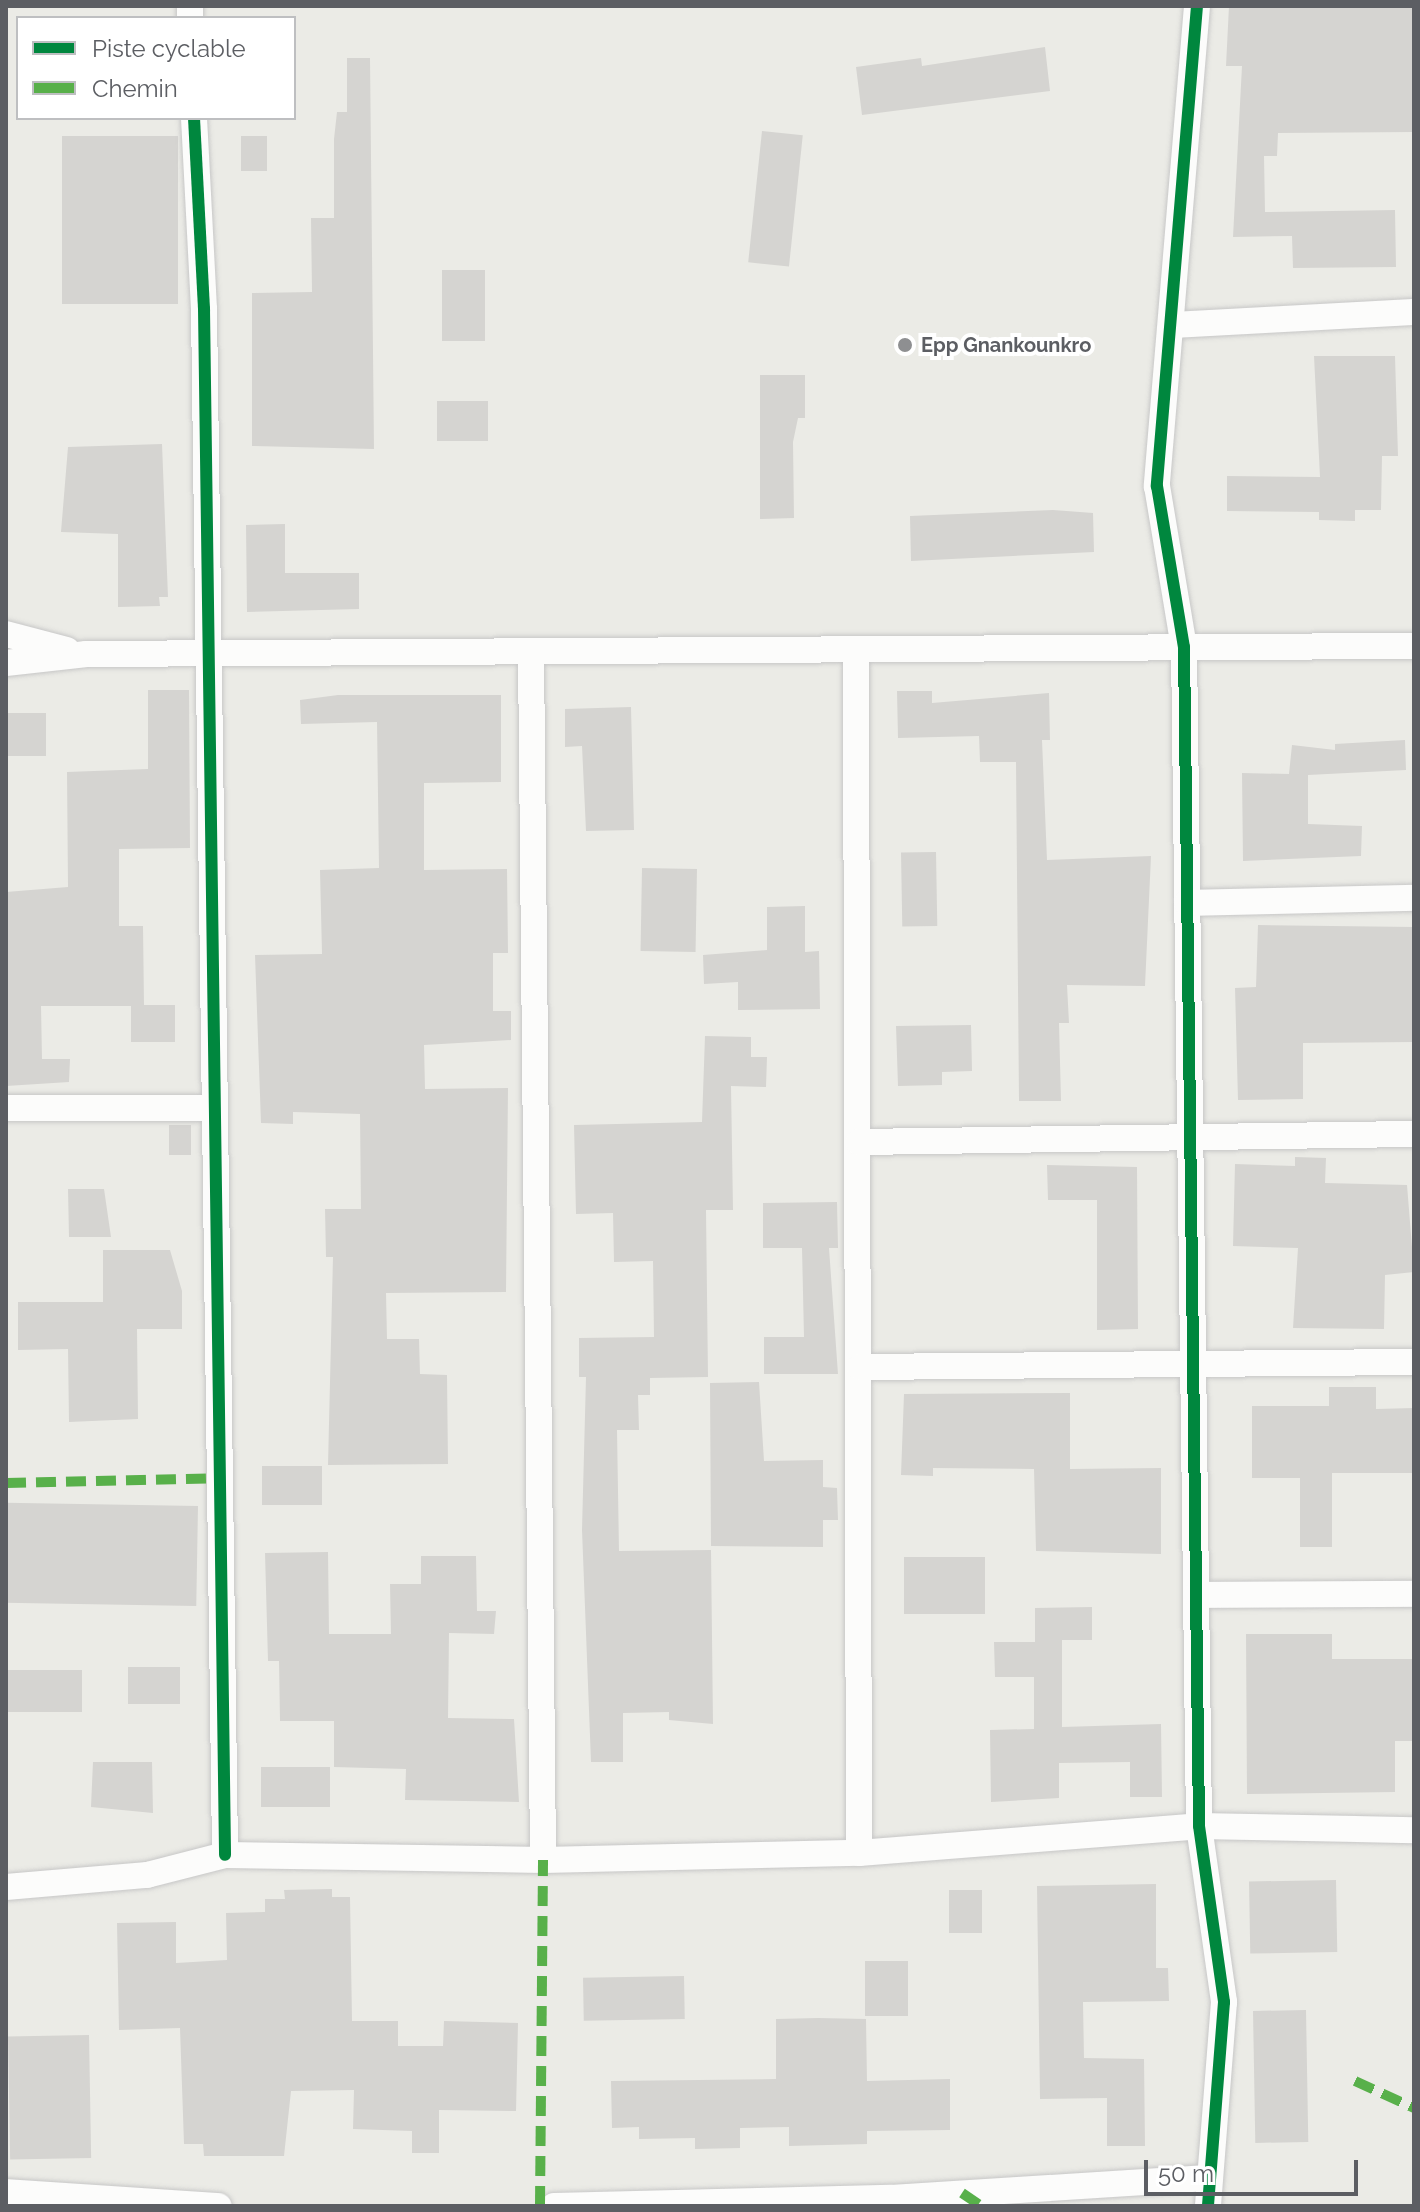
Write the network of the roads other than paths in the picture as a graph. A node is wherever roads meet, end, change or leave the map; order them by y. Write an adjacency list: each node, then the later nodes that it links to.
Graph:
1 (1197, 6): 4 (street)
2 (194, 120): 10 (street)
3 (1414, 312): 4 (street)
4 (1172, 325): 7 (street)
5 (6, 634): 11 (street)
6 (1414, 646): 7 (street)
7 (1184, 647): 8 (street); 14 (street)
8 (856, 649): 9 (street); 19 (street)
9 (531, 652): 10 (street); 29 (street)
10 (208, 653): 11 (street); 16 (street)
11 (86, 654): 12 (street)
12 (6, 663)
13 (1414, 898): 14 (street)
14 (1187, 903): 18 (street)
15 (6, 1108): 16 (street)
16 (214, 1108): 28 (street)
17 (1414, 1134): 18 (street)
18 (1191, 1140): 19 (street); 21 (street)
19 (859, 1142): 22 (street)
20 (1414, 1362): 21 (street)
21 (1193, 1364): 22 (street); 24 (street)
22 (860, 1367): 27 (street)
23 (1414, 1594): 24 (street)
24 (1196, 1595): 25 (street)
25 (1199, 1826): 26 (street); 27 (street); 31 (street)
26 (1414, 1830)
27 (859, 1853): 29 (street)
28 (225, 1855): 29 (street); 30 (street)
29 (543, 1860)
30 (6, 1887)
31 (1207, 2178): 33 (street); 36 (street)
32 (6, 2192): 34 (street)
33 (891, 2202): 35 (street)
34 (219, 2206)
35 (554, 2206)
36 (1208, 2206)

